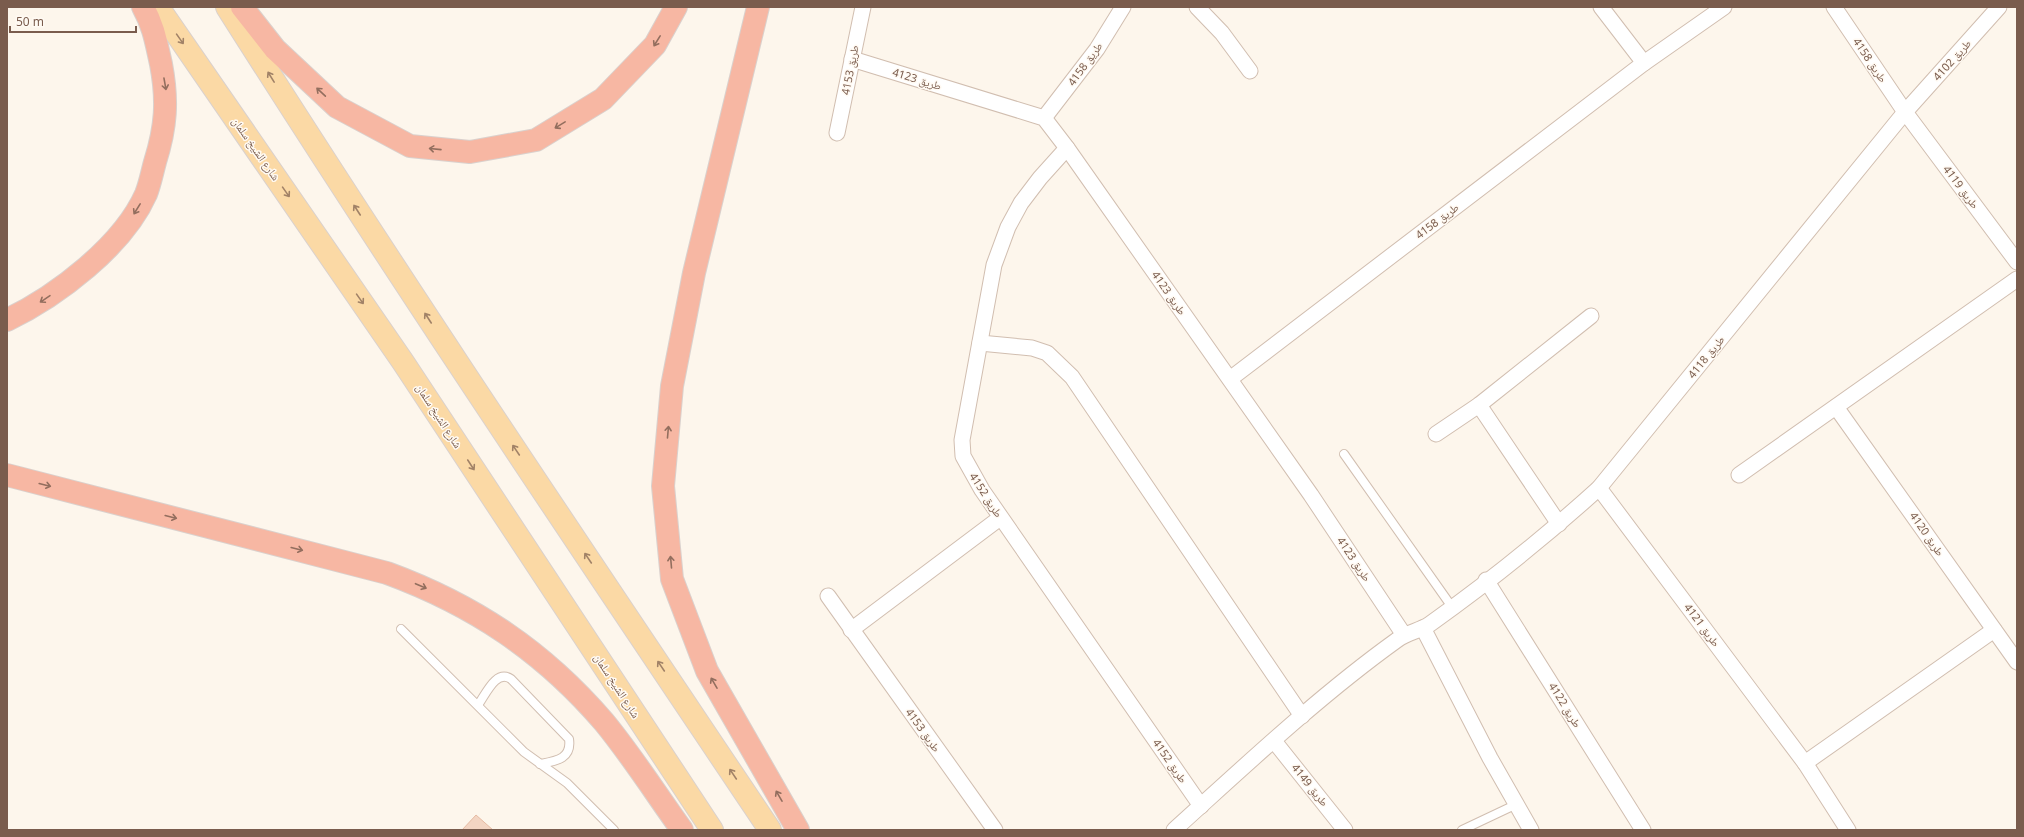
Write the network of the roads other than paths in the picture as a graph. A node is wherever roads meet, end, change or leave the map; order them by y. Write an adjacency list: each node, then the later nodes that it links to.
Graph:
1 (143, 7): 24 (highway, one-way to 24)
2 (158, 7): 54 (main road, شارع الشيخ سلمان, one-way to 54)
3 (226, 7): 55 (main road, one-way to 3)
4 (242, 7): 5 (highway, one-way to 4)
5 (676, 7)
6 (758, 7): 56 (highway, one-way to 6)
7 (863, 7): 14 (street, طريق 4153)
8 (1123, 7): 18 (street, طريق 4158)
9 (1197, 7): 16 (street)
10 (1601, 7): 15 (street)
11 (1724, 7): 15 (street, طريق 4158)
12 (1834, 7): 17 (street, طريق 4158)
13 (1999, 7): 17 (street, طريق 4102)
14 (852, 59): 18 (street, طريق 4123); 19 (street, طريق 4153)
15 (1644, 63): 26 (street, طريق 4158)
16 (1250, 72)
17 (1905, 112): 21 (street, طريق 4119); 33 (street, طريق 4118)
18 (1044, 118): 20 (street, طريق 4123)
19 (837, 133)
20 (1068, 148): 25 (street, طريق 4152); 26 (street, طريق 4123)
21 (2017, 262)
22 (2017, 279): 28 (street)
23 (1591, 316): 27 (street)
24 (7, 320)
25 (980, 343): 34 (street, طريق 4152); 46 (street)
26 (1230, 379): 43 (street, طريق 4123)
27 (1479, 405): 29 (street); 35 (street)
28 (1836, 407): 32 (street); 42 (street, طريق 4120)
29 (1436, 434)
30 (1344, 454): 38 (lane)
31 (7, 475): 53 (highway, one-way to 53)
32 (1739, 475)
33 (1599, 488): 35 (street, طريق 4118); 48 (street, طريق 4121)
34 (1000, 518): 41 (street); 51 (street, طريق 4152)
35 (1559, 524): 36 (street, طريق 4118)
36 (1486, 580): 38 (street); 62 (street, طريق 4122)
37 (828, 596): 41 (street, طريق 4153)
38 (1452, 607): 40 (street)
39 (401, 628): 45 (lane)
40 (1423, 628): 43 (street); 50 (street)
41 (852, 630): 57 (street, طريق 4153)
42 (1994, 630): 44 (street, طريق 4120); 48 (street)
43 (1404, 635): 46 (street)
44 (2017, 662)
45 (478, 705): 49 (lane); 49 (lane)
46 (1302, 716): 47 (street)
47 (1274, 741): 51 (street); 59 (street, طريق 4149)
48 (1805, 763): 63 (street, طريق 4121)
49 (540, 764): 52 (lane)
50 (1516, 804): 60 (lane); 61 (street)
51 (1201, 806): 58 (street)
52 (614, 830)
53 (682, 830)
54 (712, 830)
55 (770, 830)
56 (798, 830)
57 (995, 830)
58 (1174, 830)
59 (1345, 830)
60 (1462, 830)
61 (1531, 830)
62 (1643, 830)
63 (1848, 830)

